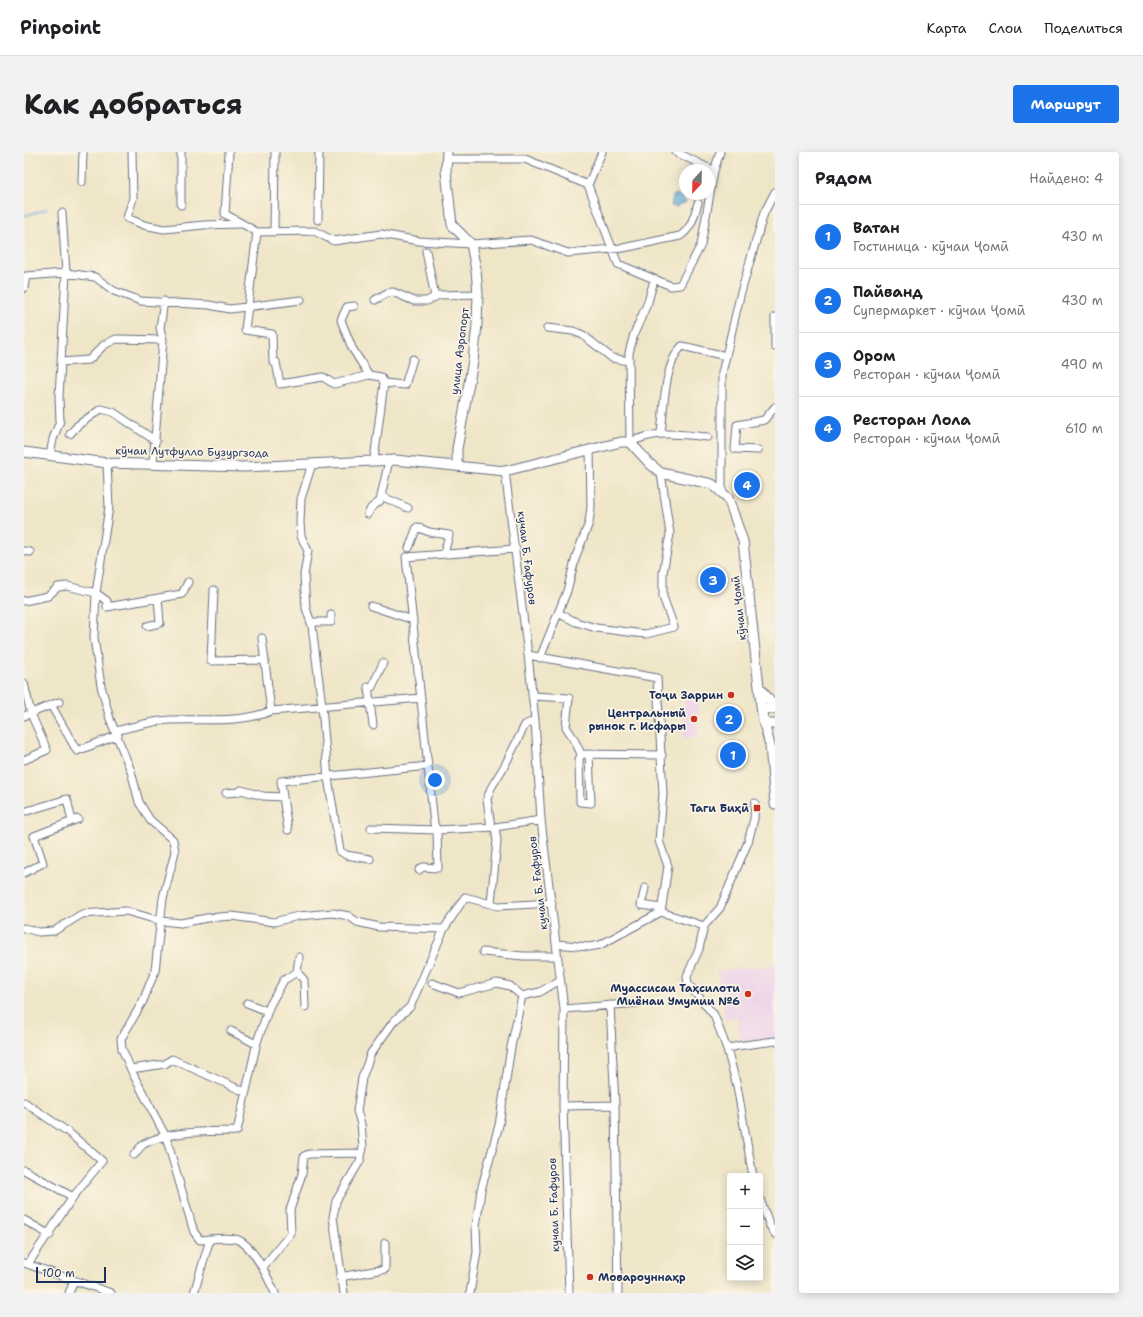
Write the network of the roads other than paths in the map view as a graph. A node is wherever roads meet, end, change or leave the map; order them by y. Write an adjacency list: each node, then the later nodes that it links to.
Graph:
1 (83, 152): 13 (street)
2 (132, 152): 21 (street)
3 (181, 152): 18 (street)
4 (229, 152): 21 (street)
5 (275, 152): 23 (street)
6 (319, 152): 20 (street)
7 (602, 152): 14 (street)
8 (676, 152): 11 (street)
9 (720, 152): 12 (street)
10 (446, 156): 14 (street); 24 (main road)
11 (700, 164)
12 (715, 168)
13 (82, 182)
14 (588, 185): 25 (street)
15 (775, 192): 41 (street)
16 (709, 200): 28 (street)
17 (698, 203): 25 (street)
18 (180, 205)
19 (62, 213): 27 (street)
20 (318, 220)
21 (242, 224): 22 (street)
22 (256, 232): 23 (street); 36 (street)
23 (274, 232): 24 (street)
24 (471, 244): 25 (street); 30 (main road, улица Аэропорт)
25 (612, 249): 28 (street)
26 (426, 251): 31 (street)
27 (66, 272): 29 (street); 34 (street); 44 (street)
28 (654, 280): 43 (street)
29 (24, 288)
30 (478, 294): 31 (street); 62 (main road, улица Аэропорт)
31 (435, 297): 33 (street)
32 (302, 300): 36 (street)
33 (375, 300)
34 (164, 301): 36 (street); 39 (street)
35 (354, 306): 45 (street)
36 (248, 308): 45 (street)
37 (775, 317): 40 (street)
38 (547, 328): 43 (street)
39 (163, 340): 44 (street); 51 (street)
40 (775, 347)
41 (726, 356): 48 (street); 65 (street)
42 (413, 359): 46 (street)
43 (629, 361): 52 (street)
44 (61, 362): 56 (street)
45 (370, 375): 46 (street)
46 (384, 383): 57 (street)
47 (775, 406): 54 (street)
48 (661, 433): 50 (street); 52 (street)
49 (70, 434): 51 (street)
50 (708, 437)
51 (156, 441): 60 (street)
52 (630, 442): 53 (main road, кӯчаи Лутфулло Бузургзода); 64 (main road)
53 (590, 450): 63 (main road, кӯчаи Лутфулло Бузургзода); 78 (street)
54 (758, 450)
55 (24, 452): 56 (main road, кӯчаи Лутфулло Бузургзода)
56 (50, 455): 59 (main road, кӯчаи Лутфулло Бузургзода)
57 (374, 460): 58 (main road, кӯчаи Лутфулло Бузургзода); 61 (main road, кӯчаи Лутфулло Бузургзода)
58 (389, 460): 62 (main road, кӯчаи Лутфулло Бузургзода); 66 (street)
59 (107, 463): 60 (main road, кӯчаи Лутфулло Бузургзода); 74 (street)
60 (153, 464): 61 (main road, кӯчаи Лутфулло Бузургзода)
61 (312, 464): 81 (street)
62 (457, 466): 63 (main road, кӯчаи Лутфулло Бузургзода)
63 (505, 471): 70 (street, кучаи Б. Ғафуров)
64 (661, 473): 65 (main road); 78 (street)
65 (722, 492): 89 (main road, кӯчаи Ҷомӣ)
66 (381, 496): 67 (street); 68 (street)
67 (408, 508)
68 (368, 514)
69 (409, 548): 71 (street)
70 (516, 549): 71 (street); 84 (street, кучаи Б. Ғафуров)
71 (444, 554): 80 (street)
72 (188, 582): 75 (street)
73 (214, 590): 86 (street)
74 (96, 593): 75 (street); 76 (street); 101 (street)
75 (158, 598): 82 (street)
76 (24, 601)
77 (371, 606): 80 (street)
78 (558, 613): 85 (street)
79 (332, 615): 81 (street)
80 (413, 620): 91 (street)
81 (311, 622): 93 (street)
82 (147, 626)
83 (262, 638): 86 (street)
84 (528, 655): 85 (street); 90 (street, кучаи Б. Ғафуров)
85 (540, 658): 105 (street)
86 (264, 660): 95 (street)
87 (383, 663): 92 (street)
88 (24, 683): 96 (street)
89 (759, 687): 94 (main road); 97 (main road, кӯчаи Ҷомӣ)
90 (532, 696): 98 (street, кучаи Б. Ғафуров); 103 (street)
91 (421, 698): 92 (street); 107 (street)
92 (370, 702): 93 (street); 100 (street)
93 (322, 706): 95 (street); 108 (street)
94 (774, 709): 97 (main road)
95 (271, 711): 101 (street)
96 (28, 715): 101 (street); 106 (street)
97 (762, 717): 99 (main road); 102 (main road, кӯчаи Ҷомӣ)
98 (535, 720): 114 (street, кучаи Б. Ғафуров); 115 (street)
99 (774, 724): 102 (main road)
100 (372, 725)
101 (117, 733): 126 (street)
102 (770, 745): 112 (main road, кӯчаи Ҷомӣ)
103 (581, 754): 104 (street); 104 (street)
104 (589, 754): 105 (street)
105 (662, 755): 125 (street)
106 (24, 760)
107 (428, 766): 108 (street); 118 (street)
108 (328, 778): 110 (street); 119 (street)
109 (226, 793): 110 (street)
110 (283, 797): 117 (street)
111 (755, 802): 127 (street)
112 (775, 804)
113 (27, 811): 121 (street)
114 (541, 820): 115 (street); 124 (street, кучаи Б. Ғафуров)
115 (493, 827): 118 (street); 123 (street)
116 (371, 828): 118 (street)
117 (288, 830)
118 (437, 830): 120 (street)
119 (370, 859)
120 (419, 870)
121 (24, 873)
122 (645, 888): 125 (street)
123 (491, 903): 124 (street); 129 (street)
124 (552, 903): 130 (street, кучаи Б. Ғафуров)
125 (661, 910): 127 (street); 130 (street)
126 (161, 921): 128 (street); 129 (street); 148 (street)
127 (704, 926): 147 (street)
128 (24, 928)
129 (444, 929): 154 (street)
130 (556, 944): 132 (street, кучаи Б. Ғафуров)
131 (483, 952): 132 (street)
132 (557, 956): 135 (street, кучаи Б. Ғафуров)
133 (299, 957): 134 (street)
134 (297, 972): 141 (street); 143 (street)
135 (560, 980): 137 (street); 142 (street, кучаи Б. Ғафуров)
136 (432, 983): 137 (street)
137 (522, 996): 174 (street)
138 (247, 1003): 143 (street)
139 (639, 1003): 140 (street)
140 (610, 1005): 142 (street); 151 (street)
141 (305, 1007)
142 (564, 1009): 152 (street, кучаи Б. Ғафуров)
143 (267, 1011): 146 (street)
144 (230, 1031): 146 (street)
145 (775, 1041): 147 (street)
146 (256, 1044): 149 (street)
147 (727, 1049): 157 (street)
148 (131, 1069): 149 (street); 153 (street)
149 (245, 1092): 153 (street)
150 (24, 1102): 158 (street)
151 (615, 1105): 152 (street); 176 (street)
152 (562, 1106): 175 (street, кучаи Б. Ғафуров)
153 (166, 1137): 155 (street); 163 (street)
154 (362, 1153): 166 (street); 167 (street)
155 (134, 1155)
156 (24, 1170): 158 (street)
157 (752, 1173)
158 (73, 1197): 162 (street)
159 (763, 1207): 161 (street)
160 (24, 1220): 162 (street)
161 (775, 1234)
162 (50, 1235): 165 (street)
163 (210, 1240): 166 (street); 171 (street)
164 (385, 1243): 167 (street)
165 (26, 1264): 168 (street)
166 (262, 1267): 172 (street)
167 (340, 1277): 173 (street)
168 (74, 1281): 169 (street); 170 (street)
169 (107, 1292)
170 (69, 1293)
171 (194, 1293)
172 (275, 1293)
173 (344, 1293)
174 (470, 1293)
175 (569, 1293)
176 (618, 1293)

